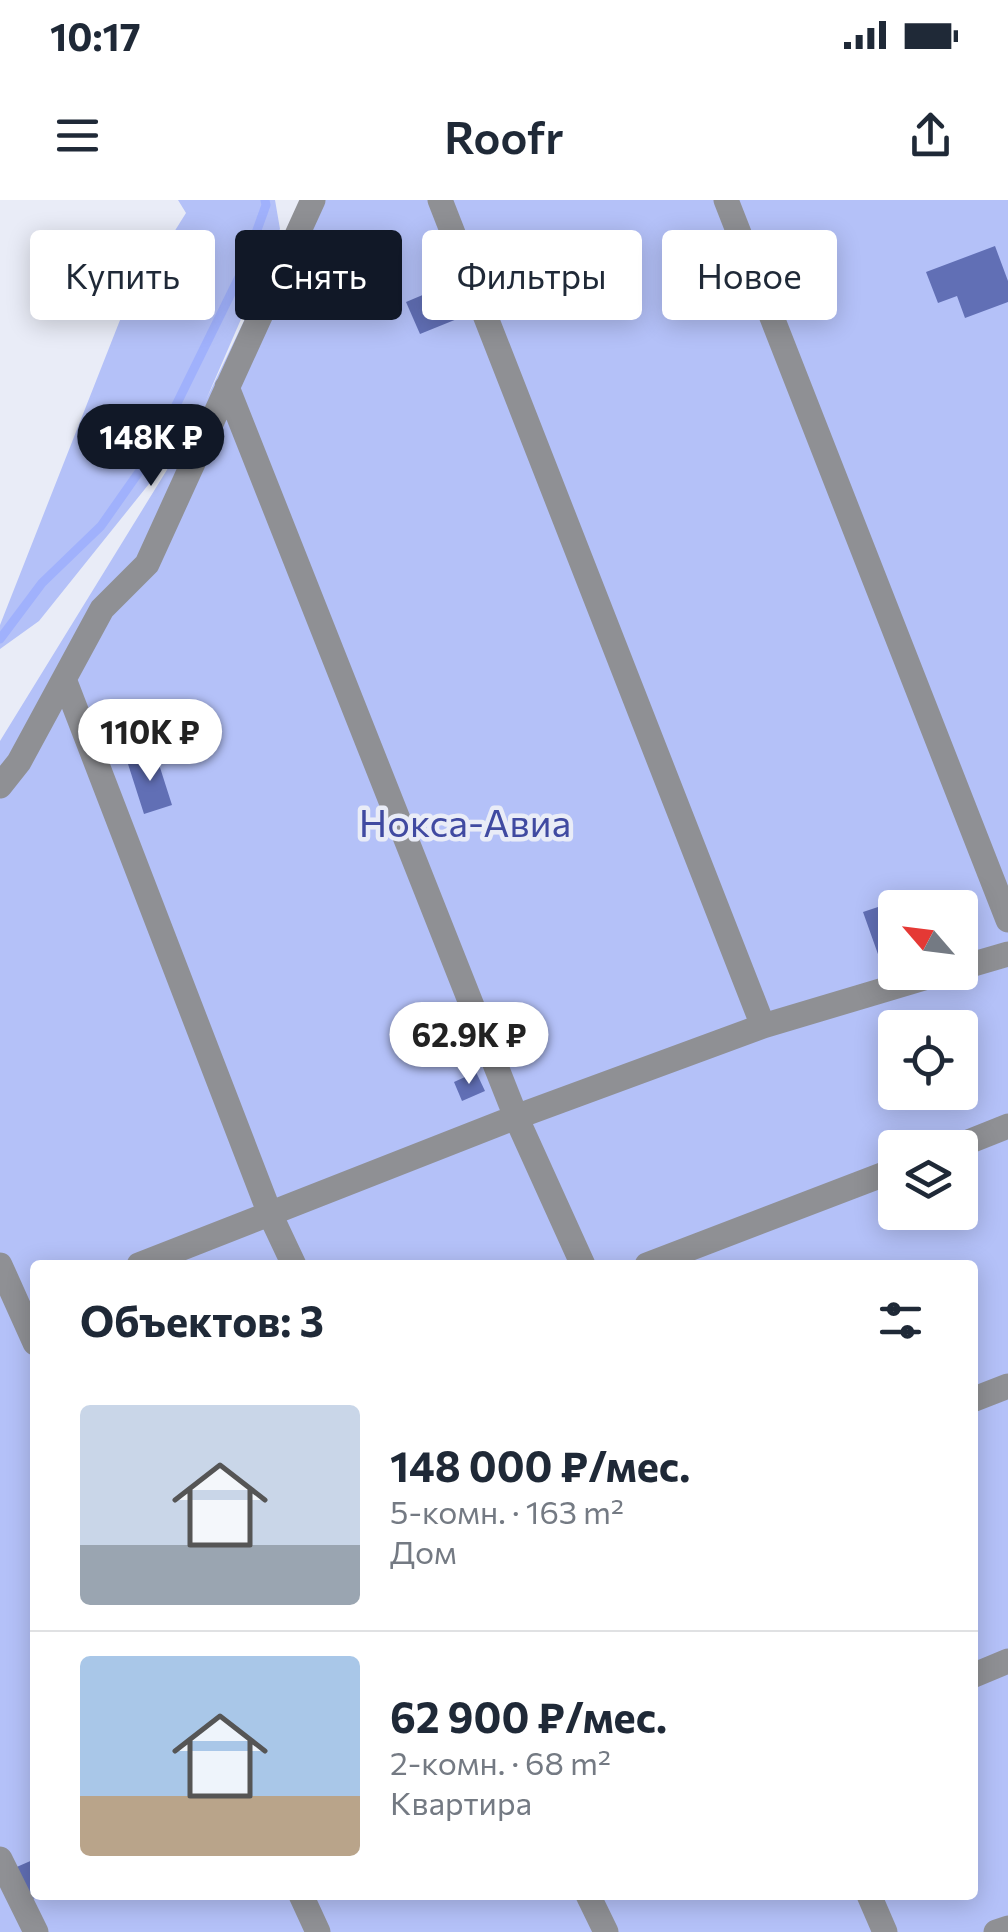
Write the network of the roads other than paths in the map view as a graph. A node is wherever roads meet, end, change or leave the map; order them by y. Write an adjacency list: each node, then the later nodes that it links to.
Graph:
1 (313, 200): 4 (street)
2 (440, 200): 11 (street)
3 (726, 200): 7 (street)
4 (228, 387): 5 (street); 12 (street)
5 (64, 679): 6 (street); 16 (street)
6 (0, 786)
7 (1008, 920)
8 (1008, 954): 9 (street)
9 (978, 963)
10 (884, 990): 11 (street)
11 (763, 1026): 12 (street)
12 (516, 1117): 16 (street); 19 (street)
13 (1008, 1126): 14 (street)
14 (978, 1138)
15 (878, 1177): 20 (street)
16 (270, 1214): 17 (street); 18 (street)
17 (152, 1260)
18 (292, 1260)
19 (580, 1260)
20 (660, 1260)
21 (0, 1266): 22 (street)
22 (18, 1312)
23 (1008, 1386): 24 (street)
24 (978, 1398)
25 (1008, 1661): 26 (street)
26 (978, 1674)
27 (0, 1859): 32 (street)
28 (302, 1900): 33 (street)
29 (590, 1900): 34 (street)
30 (871, 1900): 35 (street)
31 (1008, 1928): 36 (street)
32 (36, 1932)
33 (318, 1932)
34 (606, 1932)
35 (885, 1932)
36 (996, 1932)

